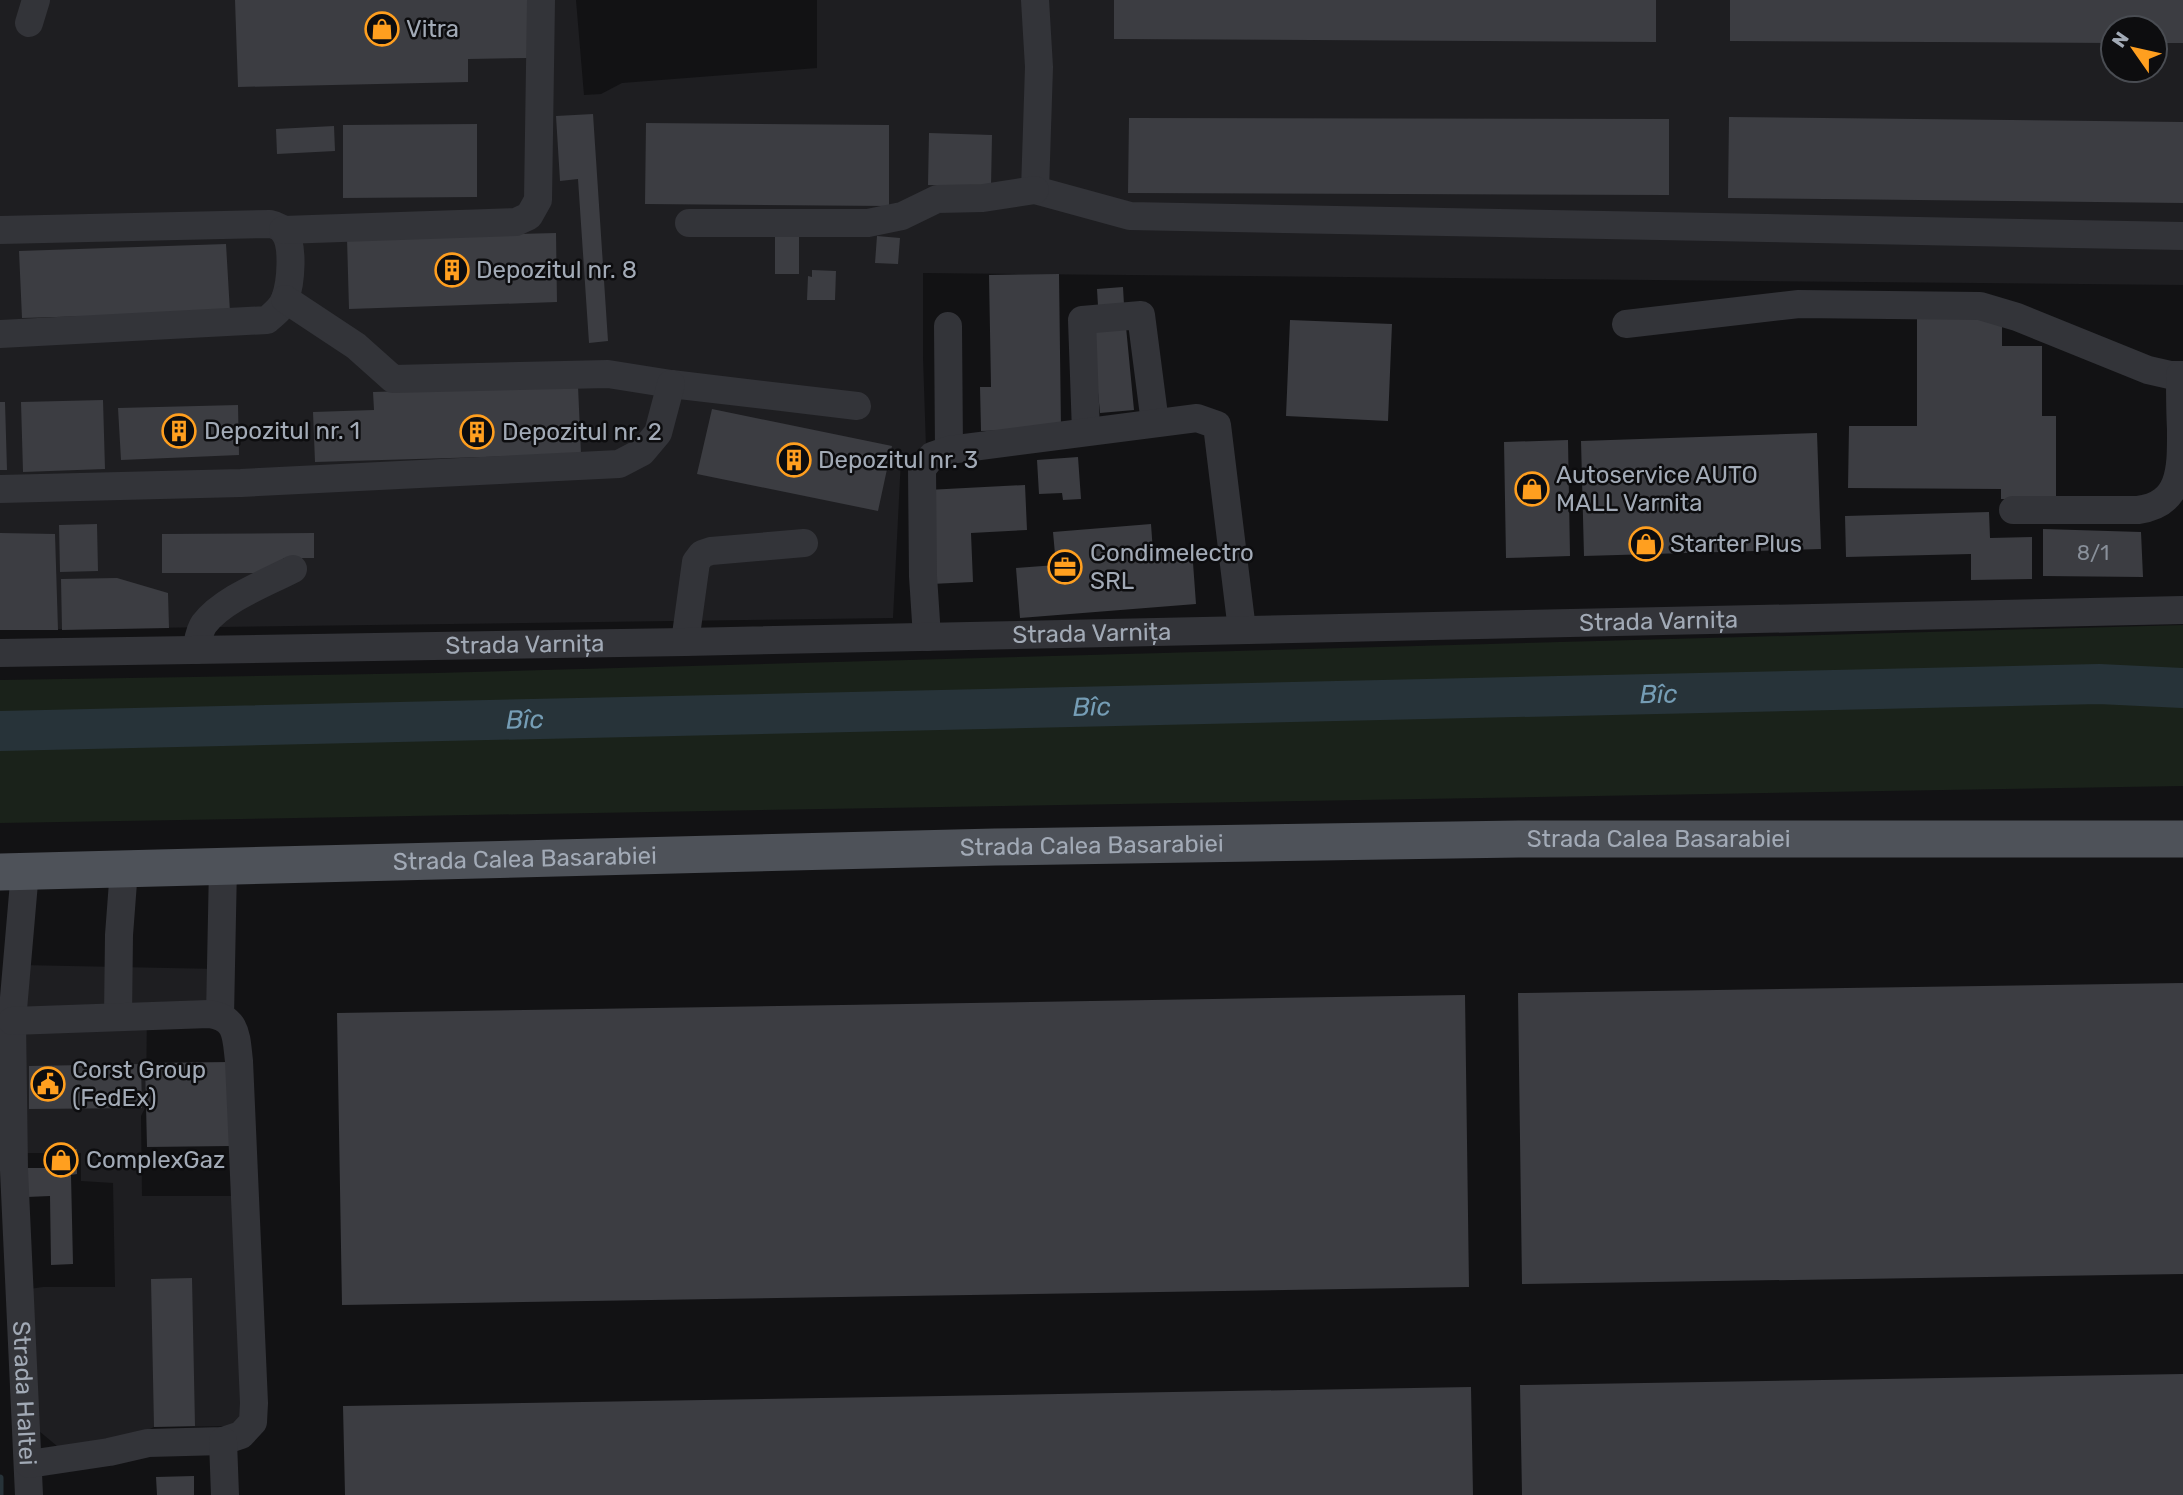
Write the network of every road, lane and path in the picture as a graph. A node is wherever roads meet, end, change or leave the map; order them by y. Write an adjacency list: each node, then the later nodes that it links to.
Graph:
1 (541, 0): 6 (street)
2 (1035, 0): 3 (street)
3 (1035, 190): 4 (street); 7 (street)
4 (690, 223)
5 (0, 230): 6 (street)
6 (283, 230): 8 (street)
7 (2183, 236)
8 (285, 299): 11 (street); 13 (street)
9 (1626, 324): 12 (street)
10 (948, 326): 17 (street)
11 (0, 334)
12 (2181, 375): 19 (street)
13 (671, 384): 14 (street); 18 (street)
14 (857, 406)
15 (1155, 424): 16 (street); 16 (street); 23 (street)
16 (1086, 432): 17 (street)
17 (949, 450): 24 (street)
18 (0, 489)
19 (2013, 510)
20 (804, 543): 25 (street)
21 (293, 569): 26 (street)
22 (2183, 610): 23 (street, Strada Varnița)
23 (1242, 630): 24 (street, Strada Varnița)
24 (927, 637): 25 (street, Strada Varnița)
25 (685, 642): 26 (street, Strada Varnița)
26 (196, 650): 27 (street, Strada Varnița)
27 (0, 653)
28 (2183, 839): 29 (main road, Strada Calea Basarabiei)
29 (223, 866): 30 (main road, Strada Calea Basarabiei); 32 (street)
30 (124, 869): 31 (main road, Strada Calea Basarabiei); 33 (street)
31 (12, 872): 34 (street, Strada Haltei)
32 (220, 1016): 33 (street); 35 (street)
33 (117, 1017): 34 (street)
34 (12, 1021): 36 (street, Strada Haltei)
35 (223, 1441): 36 (street); 38 (street)
36 (29, 1464): 37 (street, Strada Haltei)
37 (29, 1495)
38 (225, 1495)

